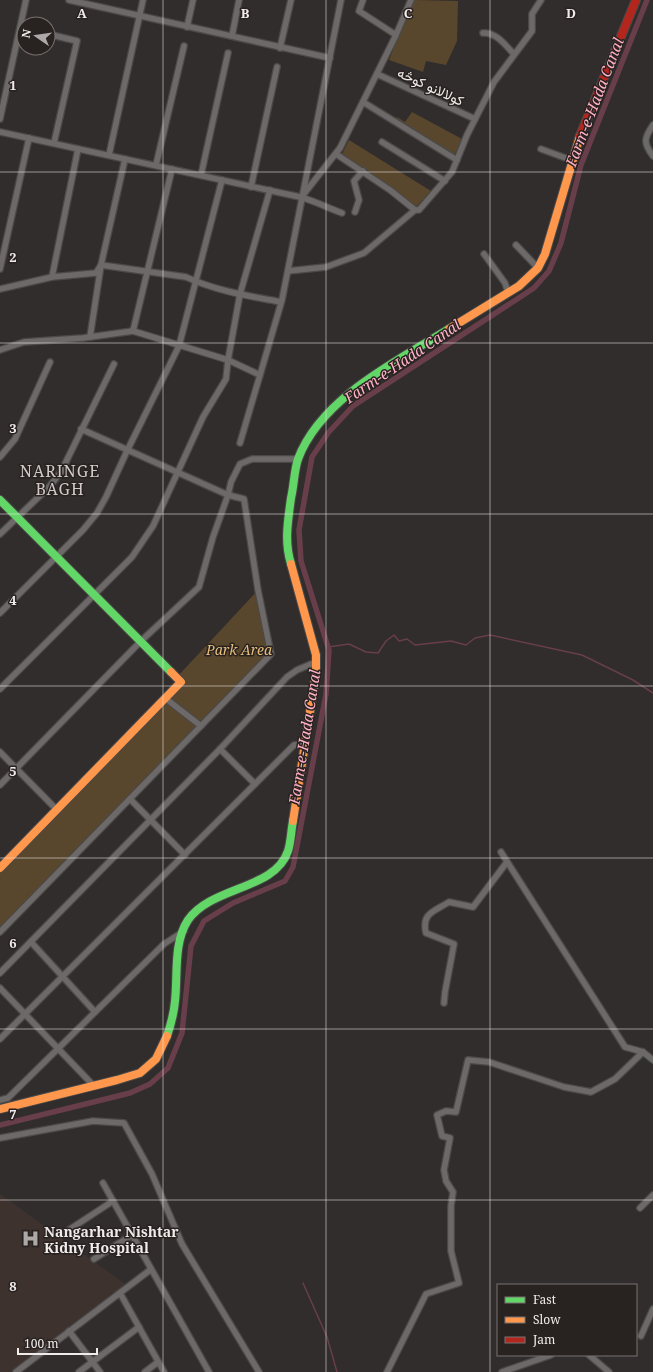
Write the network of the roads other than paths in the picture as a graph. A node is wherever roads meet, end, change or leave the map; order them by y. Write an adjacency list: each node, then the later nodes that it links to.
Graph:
1 (26, 0): 13 (street)
2 (69, 0): 12 (street)
3 (144, 0): 14 (street)
4 (193, 0): 15 (street)
5 (239, 0): 19 (street)
6 (291, 0): 21 (street)
7 (341, 0): 25 (street)
8 (363, 0): 17 (street)
9 (411, 0): 17 (street)
10 (542, 0): 24 (street)
11 (636, 0): 43 (street)
12 (85, 2): 14 (street)
13 (24, 16)
14 (140, 16): 15 (street); 39 (street)
15 (187, 27): 19 (street)
16 (483, 33): 24 (street)
17 (396, 35): 27 (street)
18 (56, 36): 35 (street)
19 (232, 36): 21 (street)
20 (184, 46): 44 (street)
21 (280, 48): 25 (street)
22 (16, 52): 29 (street)
23 (228, 53): 47 (street)
24 (514, 54): 30 (street)
25 (330, 58): 52 (street)
26 (276, 67): 50 (street)
27 (378, 74): 28 (street); 30 (street, کولالانو کوڅه)
28 (363, 102): 38 (street); 42 (street)
29 (0, 119)
30 (475, 119): 42 (street)
31 (653, 125): 40 (street)
32 (0, 132): 33 (street)
33 (29, 138): 35 (street); 60 (street)
34 (382, 142): 49 (street)
35 (54, 143): 36 (street)
36 (78, 148): 39 (street); 63 (street)
37 (541, 149): 43 (street)
38 (336, 154): 46 (street); 52 (street)
39 (109, 156): 41 (street)
40 (653, 156)
41 (125, 159): 44 (street); 58 (street)
42 (457, 160): 49 (street)
43 (571, 160): 59 (street)
44 (156, 165): 45 (street)
45 (172, 169): 47 (street); 62 (street)
46 (362, 171): 53 (street); 54 (street)
47 (201, 175): 48 (street)
48 (222, 180): 50 (street); 64 (street)
49 (445, 181): 53 (street)
50 (252, 186): 51 (street)
51 (270, 190): 52 (street); 67 (street)
52 (301, 197): 55 (street); 61 (street)
53 (415, 210): 61 (street)
54 (355, 212)
55 (342, 213)
56 (516, 245): 59 (street)
57 (484, 254): 66 (street)
58 (101, 265): 62 (street); 63 (street); 70 (street)
59 (538, 268): 66 (street)
60 (0, 269)
61 (288, 271): 68 (street)
62 (148, 272): 64 (street); 69 (street)
63 (52, 278): 65 (street)
64 (196, 282): 67 (street); 71 (street)
65 (0, 289)
66 (508, 292): 81 (street)
67 (240, 294): 68 (street); 73 (street)
68 (281, 302): 76 (street)
69 (133, 331): 70 (street); 71 (street)
70 (90, 337): 72 (street)
71 (179, 346): 73 (street); 79 (street)
72 (0, 350)
73 (228, 360): 76 (street); 82 (street)
74 (50, 362): 80 (street)
75 (114, 364): 77 (street)
76 (260, 375): 78 (street)
77 (81, 429): 79 (street); 85 (street)
78 (240, 443)
79 (127, 451): 82 (street); 87 (street)
80 (0, 457)
81 (299, 459): 83 (street); 91 (street)
82 (178, 473): 83 (street); 88 (street)
83 (228, 495): 90 (street); 94 (street)
84 (0, 500): 85 (street)
85 (18, 517): 86 (street); 87 (street)
86 (0, 534)
87 (57, 556): 88 (street); 89 (street)
88 (94, 595): 90 (street); 92 (street)
89 (0, 613)
90 (141, 641): 93 (street); 98 (street)
91 (316, 662): 95 (street); 96 (street)
92 (0, 689)
93 (165, 698): 94 (street); 102 (street)
94 (201, 726): 101 (street)
95 (305, 744): 100 (street); 108 (street)
96 (220, 749): 100 (street); 103 (street)
97 (0, 752): 98 (street)
98 (16, 769): 99 (street); 102 (street)
99 (0, 784)
100 (255, 784): 105 (street)
101 (130, 799): 103 (street); 109 (street)
102 (57, 810): 107 (street)
103 (151, 820): 105 (street); 110 (street)
104 (501, 852): 106 (street)
105 (184, 855): 112 (street)
106 (507, 862): 114 (street); 119 (street)
107 (0, 868)
108 (184, 931): 115 (street); 121 (street)
109 (0, 932)
110 (31, 942): 111 (street); 112 (street)
111 (0, 973)
112 (62, 977): 115 (street); 116 (street)
113 (0, 988): 116 (street)
114 (444, 1003)
115 (95, 1012): 118 (street)
116 (25, 1014): 117 (street); 118 (street)
117 (0, 1039)
118 (58, 1048): 121 (street); 122 (street)
119 (643, 1052): 120 (street); 149 (street)
120 (653, 1060)
121 (93, 1085): 123 (street)
122 (0, 1100)
123 (0, 1109)
124 (0, 1138): 148 (street)
125 (103, 1183): 127 (street)
126 (653, 1195): 128 (street)
127 (113, 1201): 129 (street); 130 (street)
128 (640, 1208)
129 (61, 1235)
130 (132, 1235): 131 (street); 132 (street)
131 (94, 1259)
132 (150, 1270): 133 (street); 147 (street)
133 (120, 1293): 135 (street); 136 (street)
134 (653, 1310): 137 (street)
135 (139, 1327): 140 (street); 141 (street)
136 (69, 1331): 140 (street); 142 (street)
137 (641, 1336)
138 (548, 1356): 150 (street)
139 (590, 1356): 151 (street)
140 (92, 1362): 143 (street); 144 (street)
141 (158, 1362): 145 (street); 146 (street)
142 (16, 1372)
143 (79, 1372)
144 (100, 1372)
145 (145, 1372)
146 (164, 1372)
147 (209, 1372)
148 (258, 1372)
149 (387, 1372)
150 (502, 1372)
151 (609, 1372)

